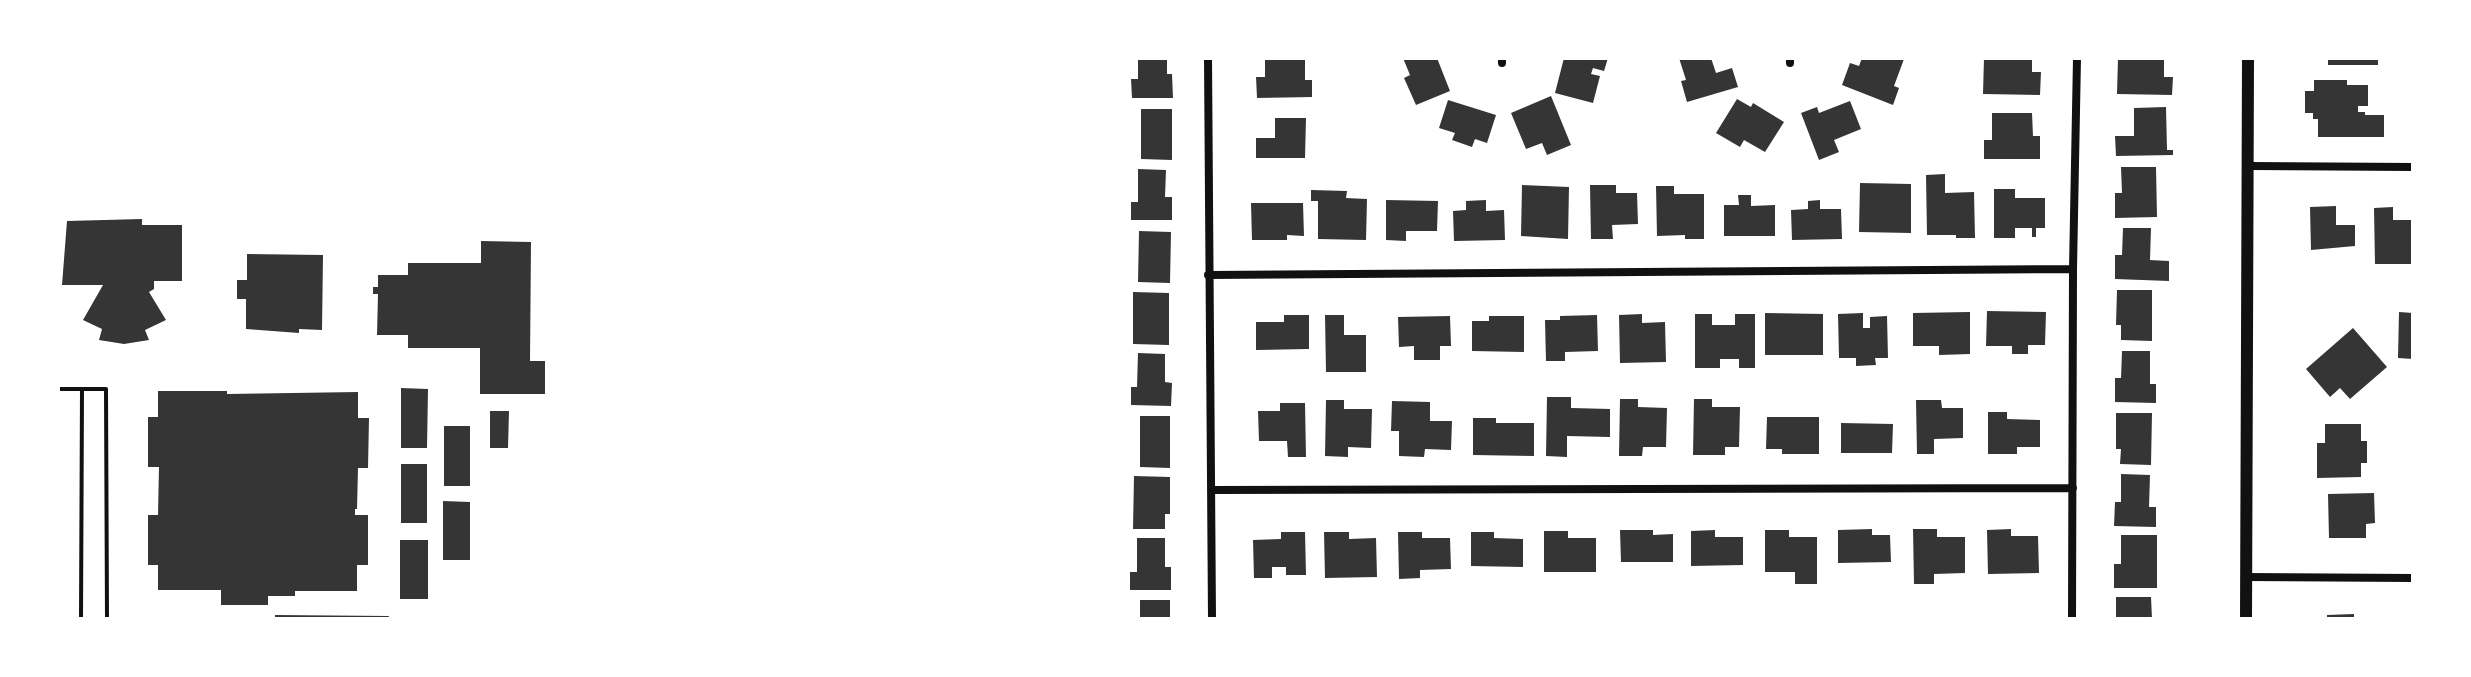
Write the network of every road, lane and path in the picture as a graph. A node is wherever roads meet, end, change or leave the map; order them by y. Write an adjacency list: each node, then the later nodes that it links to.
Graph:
1 (1208, 58): 7 (street)
2 (2077, 58): 6 (street)
3 (2248, 58): 4 (main road)
4 (2249, 166): 5 (street); 12 (main road)
5 (2413, 167)
6 (2073, 269): 7 (street); 10 (street)
7 (1208, 275): 11 (street)
8 (58, 389): 9 (lane)
9 (82, 389): 14 (lane); 15 (lane)
10 (2073, 488): 11 (street); 17 (street)
11 (1211, 490): 16 (street)
12 (2246, 577): 13 (street); 18 (main road)
13 (2413, 578)
14 (81, 619)
15 (107, 619)
16 (1212, 619)
17 (2072, 619)
18 (2246, 619)

